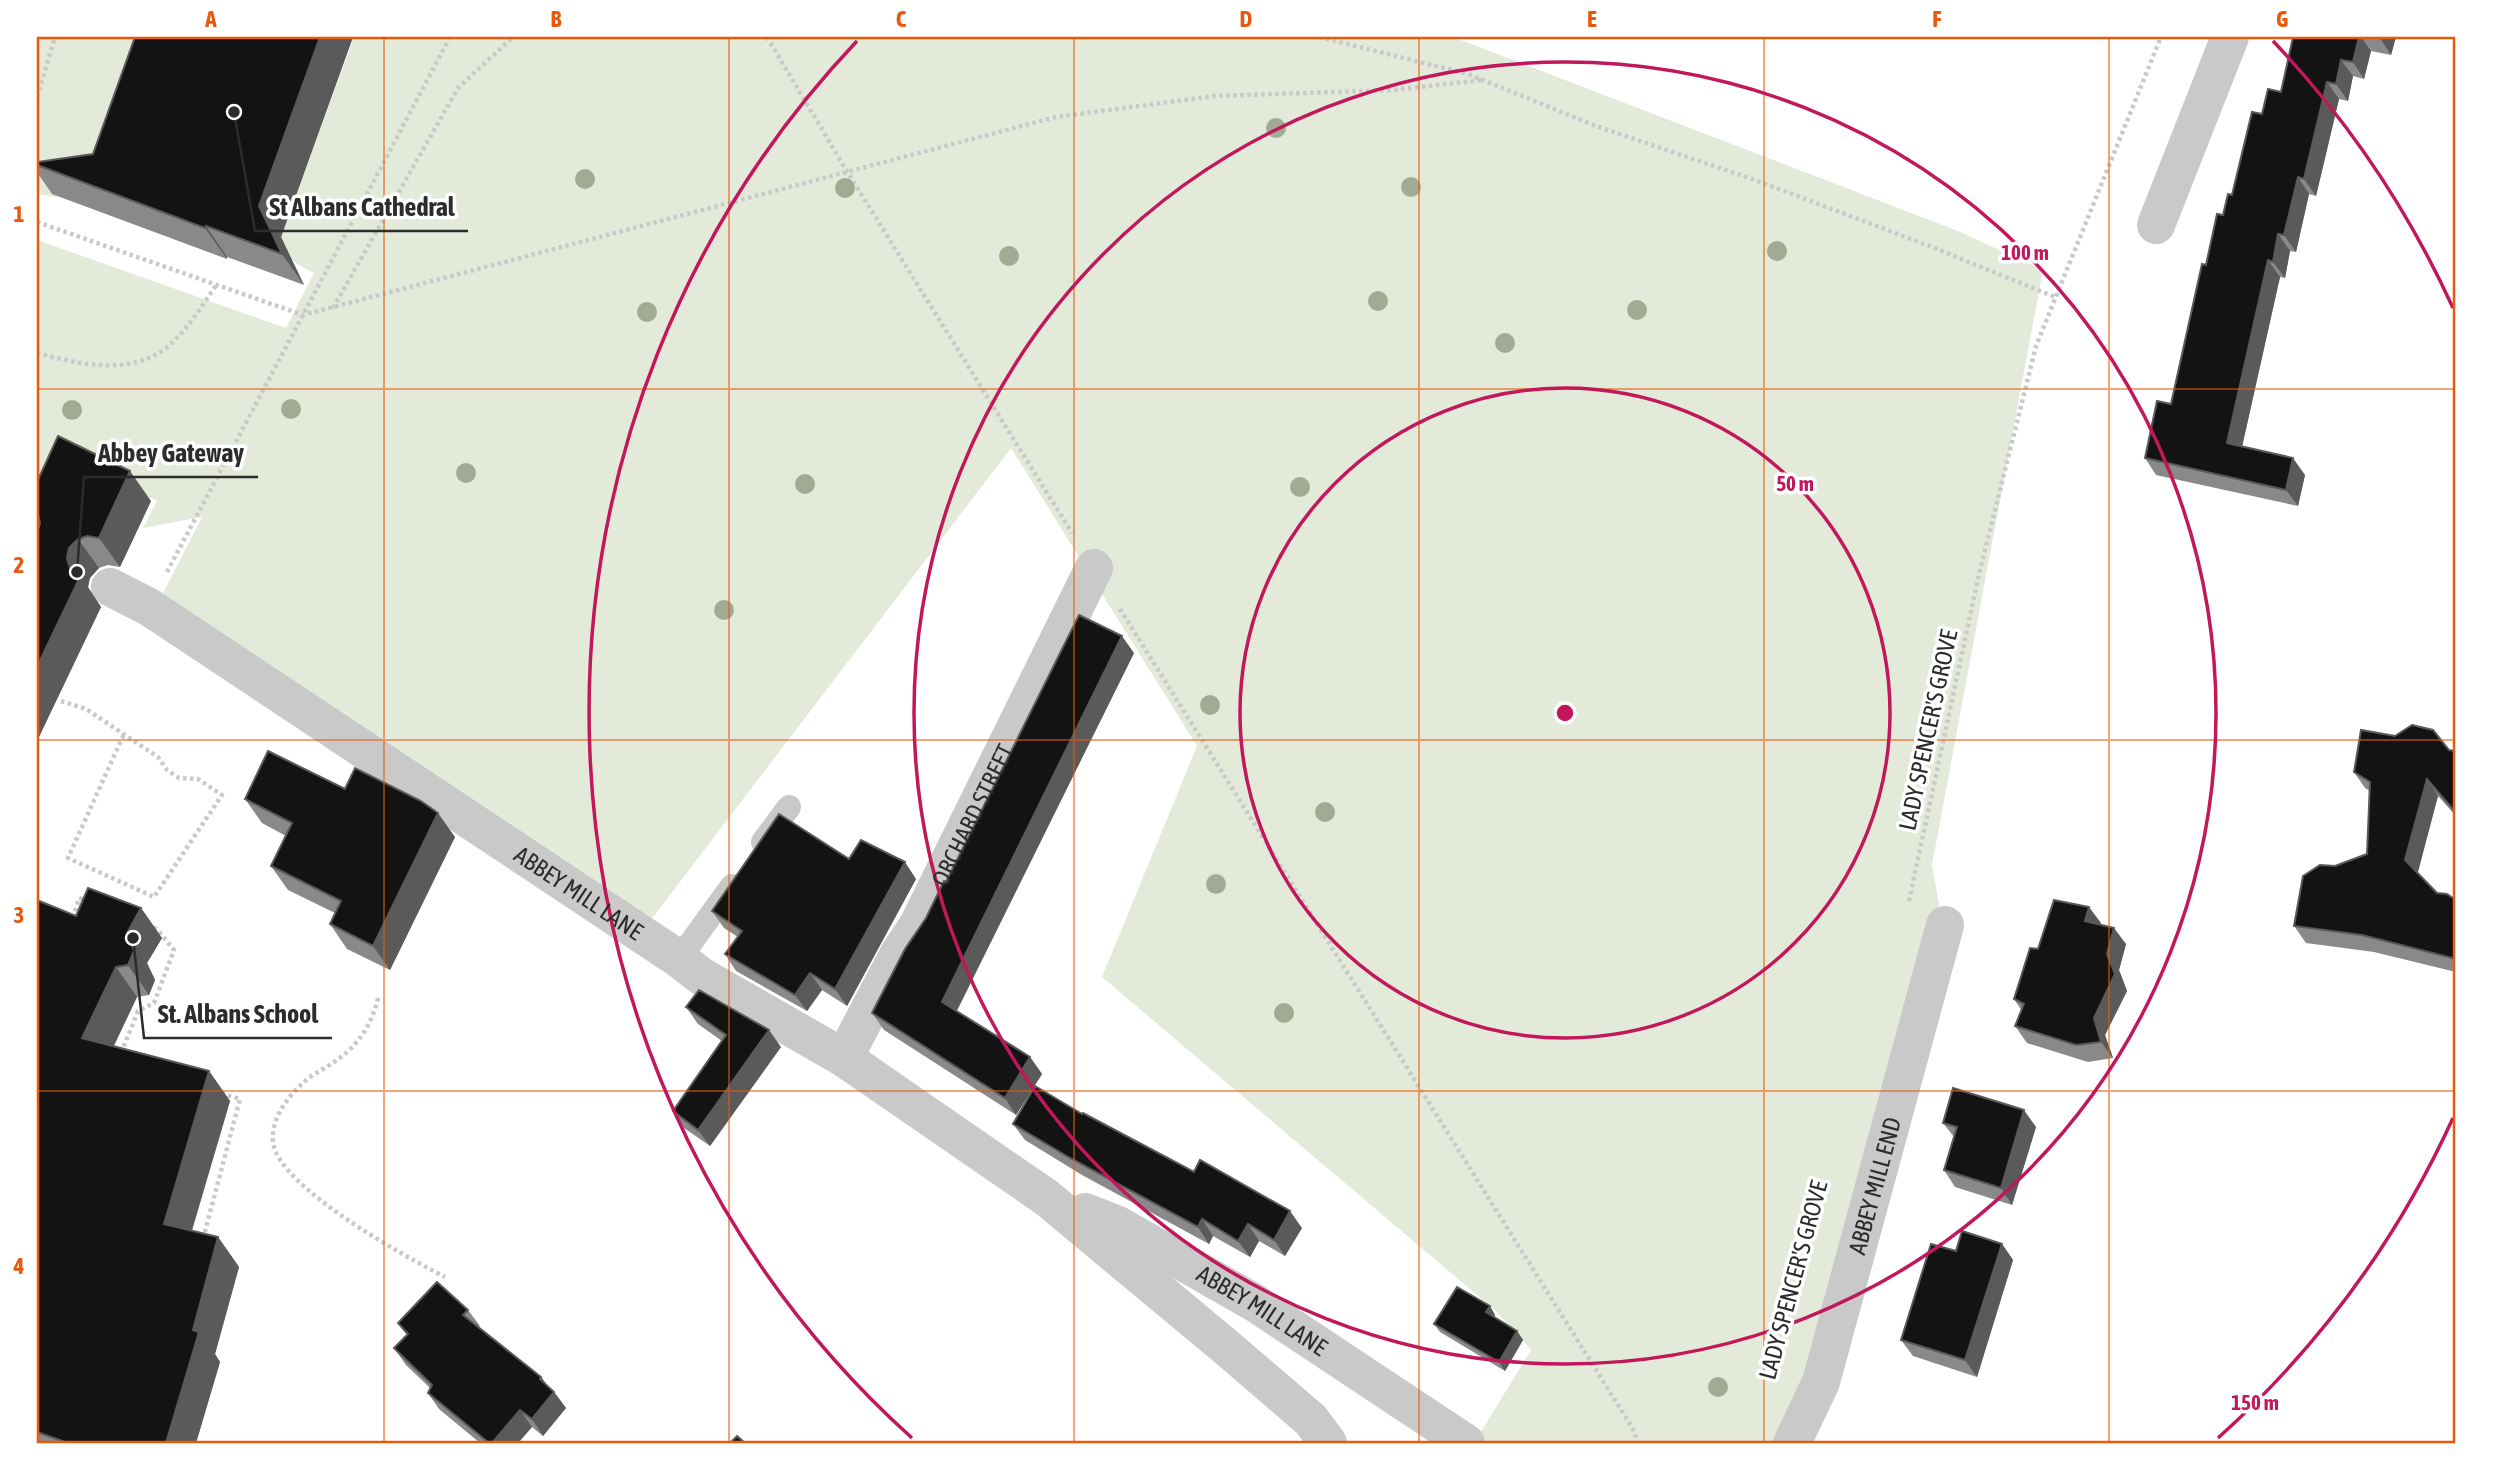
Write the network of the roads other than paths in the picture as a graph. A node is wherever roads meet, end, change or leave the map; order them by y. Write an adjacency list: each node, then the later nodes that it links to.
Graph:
1 (2230, 37): 2 (street)
2 (2156, 225)
3 (1094, 568): 8 (street, ORCHARD STREET)
4 (110, 587): 7 (street, ABBEY MILL LANE)
5 (789, 807): 7 (lane)
6 (1945, 925): 12 (street, ABBEY MILL END)
7 (679, 959): 8 (street, ABBEY MILL LANE)
8 (844, 1058): 9 (street, ABBEY MILL LANE)
9 (1047, 1198): 10 (street, ABBEY MILL LANE); 11 (street, ABBEY MILL LANE)
10 (1328, 1443)
11 (1466, 1443)
12 (1792, 1443)

